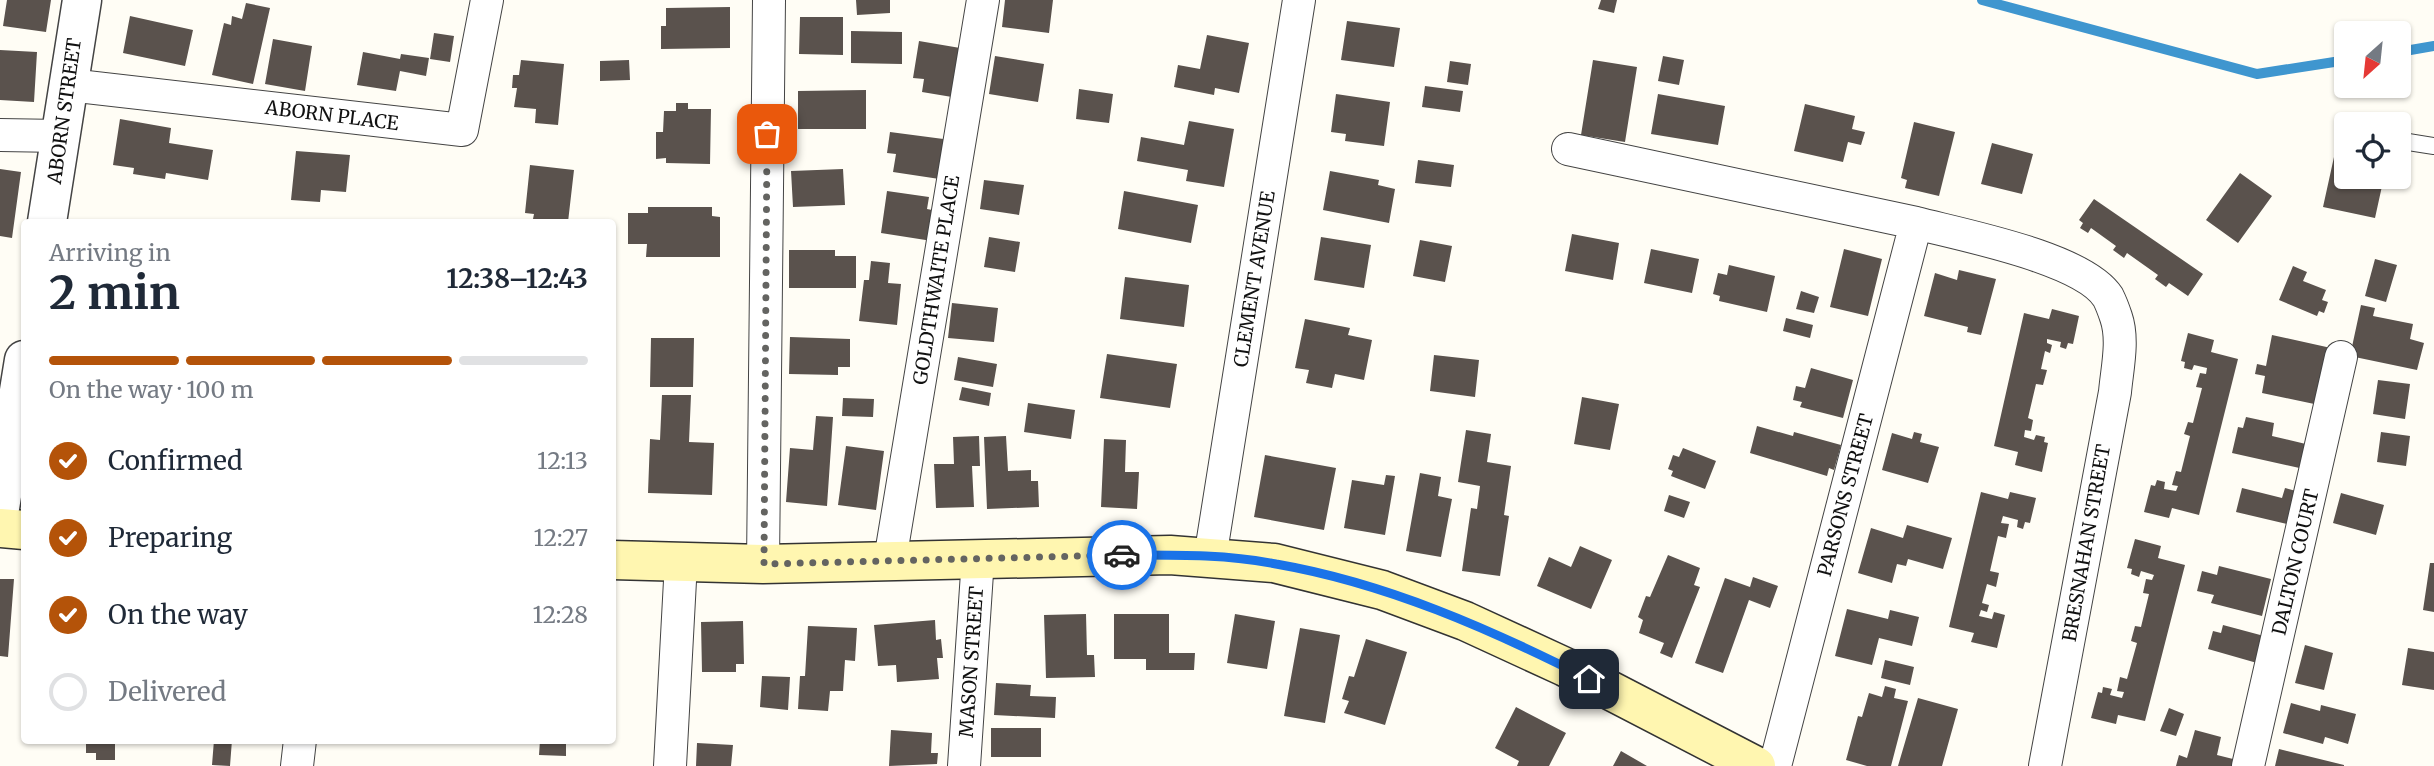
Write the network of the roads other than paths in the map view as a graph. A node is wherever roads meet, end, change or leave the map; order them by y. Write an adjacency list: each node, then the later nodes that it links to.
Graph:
1 (82, 0): 6 (street, ABORN STREET)
2 (487, 0): 6 (street, ABORN PLACE)
3 (769, 0): 24 (street)
4 (982, 0): 22 (street, GOLDTHWAITE PLACE)
5 (1299, 0): 20 (street, CLEMENT AVENUE)
6 (69, 85): 8 (street, ABORN STREET)
7 (0, 135): 8 (street)
8 (61, 136): 12 (street, ABORN STREET)
9 (2411, 142): 10 (lane)
10 (2434, 146)
11 (1568, 149): 13 (street)
12 (47, 219)
13 (1916, 223): 30 (street, PARSONS STREET); 31 (street, BRESNAHAN STREET)
14 (2341, 357): 32 (street, DALTON COURT)
15 (21, 379): 16 (street)
16 (0, 509)
17 (0, 528): 18 (main road)
18 (21, 530)
19 (978, 558): 20 (main road); 22 (main road); 28 (street, MASON STREET)
20 (1210, 558): 29 (main road)
21 (616, 560): 23 (main road)
22 (890, 560): 24 (main road)
23 (681, 562): 24 (main road); 27 (street)
24 (764, 564)
25 (300, 744): 26 (street)
26 (297, 766)
27 (670, 766)
28 (964, 766)
29 (1756, 766)
30 (1775, 766)
31 (2045, 766)
32 (2248, 766)

